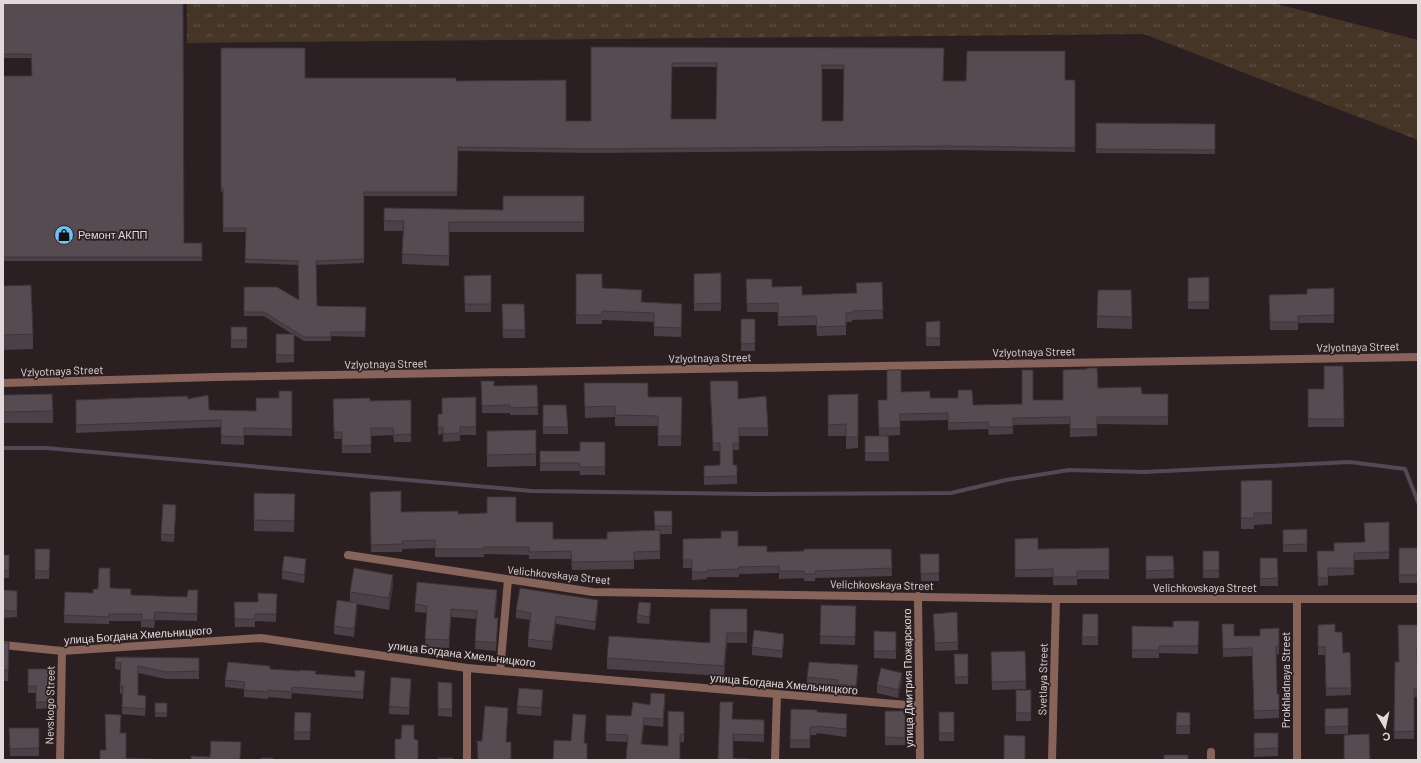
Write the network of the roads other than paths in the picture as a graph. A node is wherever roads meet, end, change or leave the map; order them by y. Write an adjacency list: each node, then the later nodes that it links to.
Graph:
1 (1418, 357): 2 (street, Vzlyotnaya Street)
2 (3, 383)
3 (348, 555): 4 (street, Velichkovskaya Street)
4 (508, 580): 5 (street, Velichkovskaya Street); 12 (street)
5 (918, 596): 6 (street, Velichkovskaya Street); 14 (street, улица Дмитрия Пожарского)
6 (1056, 599): 8 (street, Velichkovskaya Street); 19 (street, Svetlaya Street)
7 (1418, 599): 8 (street, Velichkovskaya Street)
8 (1297, 600): 20 (street, Prokhladnaya Street)
9 (3, 645): 10 (street, улица Богдана Хмельницкого)
10 (62, 651): 11 (street, улица Богдана Хмельницкого); 15 (street, Nevskogo Street)
11 (467, 668): 12 (street, улица Богдана Хмельницкого); 16 (street)
12 (500, 670): 13 (street, улица Богдана Хмельницкого)
13 (778, 695): 14 (street, улица Богдана Хмельницкого); 17 (street)
14 (919, 706): 18 (street, улица Дмитрия Пожарского)
15 (60, 760)
16 (467, 760)
17 (775, 760)
18 (920, 760)
19 (1052, 760)
20 (1297, 760)

